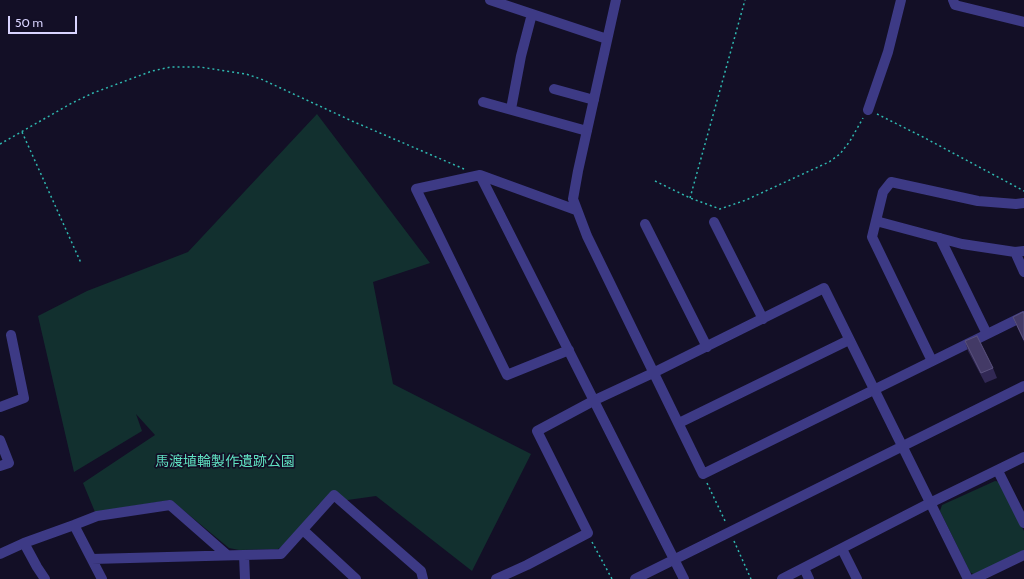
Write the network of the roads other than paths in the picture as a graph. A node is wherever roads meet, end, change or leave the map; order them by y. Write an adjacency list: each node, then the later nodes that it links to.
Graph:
1 (490, 0): 5 (street)
2 (616, 0): 7 (street)
3 (901, 0): 12 (street)
4 (953, 0): 6 (street)
5 (532, 14): 7 (street); 11 (street)
6 (1024, 22)
7 (607, 38): 9 (street)
8 (554, 89): 9 (street)
9 (594, 100): 13 (street)
10 (483, 102): 11 (street)
11 (511, 109): 13 (street)
12 (868, 110)
13 (587, 131): 16 (street)
14 (480, 175): 16 (street); 29 (street); 29 (street)
15 (1024, 203): 17 (street)
16 (576, 210): 31 (street)
17 (876, 221): 20 (street); 30 (street)
18 (714, 222): 24 (street)
19 (645, 224): 28 (street)
20 (940, 238): 21 (street); 25 (street)
21 (1019, 252): 22 (street)
22 (1024, 272)
23 (1024, 316): 25 (street)
24 (763, 319): 27 (street); 28 (street)
25 (987, 334): 30 (street)
26 (11, 335): 35 (street)
27 (849, 340): 33 (street); 36 (street)
28 (707, 346): 31 (street)
29 (569, 350): 34 (street)
30 (932, 361): 33 (street)
31 (653, 373): 34 (street); 36 (street)
32 (1024, 386): 38 (street)
33 (874, 391): 36 (street); 38 (street)
34 (595, 400): 53 (street); 60 (street)
35 (0, 407)
36 (679, 423)
37 (0, 440): 40 (street)
38 (902, 447): 42 (street); 53 (street)
39 (1024, 457): 41 (street)
40 (0, 466)
41 (998, 471): 42 (street); 43 (street)
42 (930, 503): 47 (street); 66 (street)
43 (1024, 523)
44 (74, 525): 46 (street); 49 (street); 52 (street)
45 (303, 530): 50 (street); 58 (street); 59 (street)
46 (24, 543): 48 (street); 55 (street)
47 (842, 549): 54 (street); 65 (street)
48 (0, 554)
49 (227, 555): 50 (street); 52 (street)
50 (244, 555): 57 (street)
51 (1024, 555): 67 (street)
52 (92, 559): 56 (street)
53 (674, 560): 61 (street); 62 (street)
54 (804, 568): 63 (street); 64 (street)
55 (45, 579)
56 (102, 579)
57 (245, 579)
58 (356, 579)
59 (423, 579)
60 (496, 579)
61 (635, 579)
62 (684, 579)
63 (782, 579)
64 (809, 579)
65 (857, 579)
66 (968, 579)
67 (974, 579)

